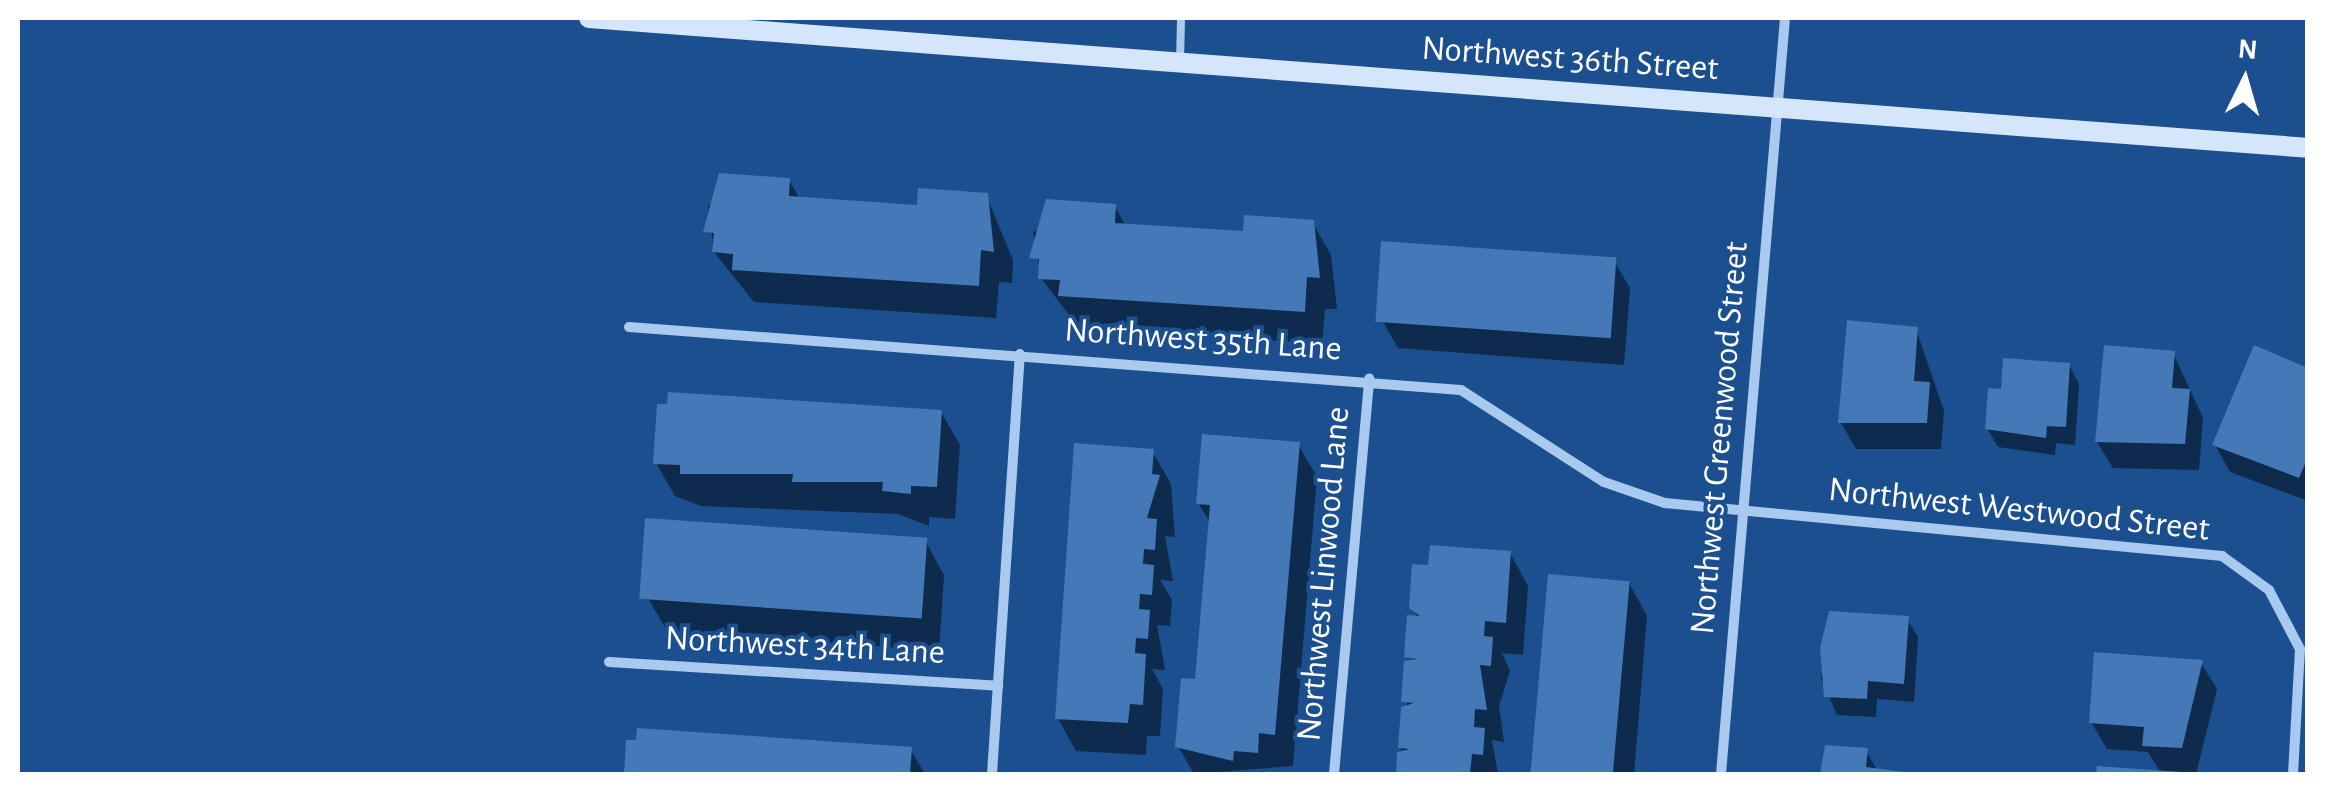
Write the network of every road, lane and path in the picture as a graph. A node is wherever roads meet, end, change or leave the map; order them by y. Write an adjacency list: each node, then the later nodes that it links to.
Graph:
1 (589, 18): 2 (main road, Northwest 36th Street)
2 (611, 18): 5 (main road, Northwest 36th Street)
3 (1181, 18): 5 (lane)
4 (1784, 18): 6 (street)
5 (1180, 65): 6 (main road, Northwest 36th Street)
6 (1775, 106): 7 (main road, Northwest 36th Street); 11 (street, Northwest Greenwood Street)
7 (2308, 148)
8 (629, 327): 9 (street, Northwest 35th Lane)
9 (1020, 354): 10 (street, Northwest 35th Lane); 13 (street)
10 (1369, 379): 11 (street, Northwest 35th Lane); 15 (street, Northwest Linwood Lane)
11 (1742, 511): 16 (street, Northwest Greenwood Street); 17 (street, Northwest Westwood Street)
12 (609, 662): 13 (street, Northwest 34th Lane)
13 (998, 686): 14 (street)
14 (992, 774)
15 (1334, 774)
16 (1721, 774)
17 (2293, 774)

